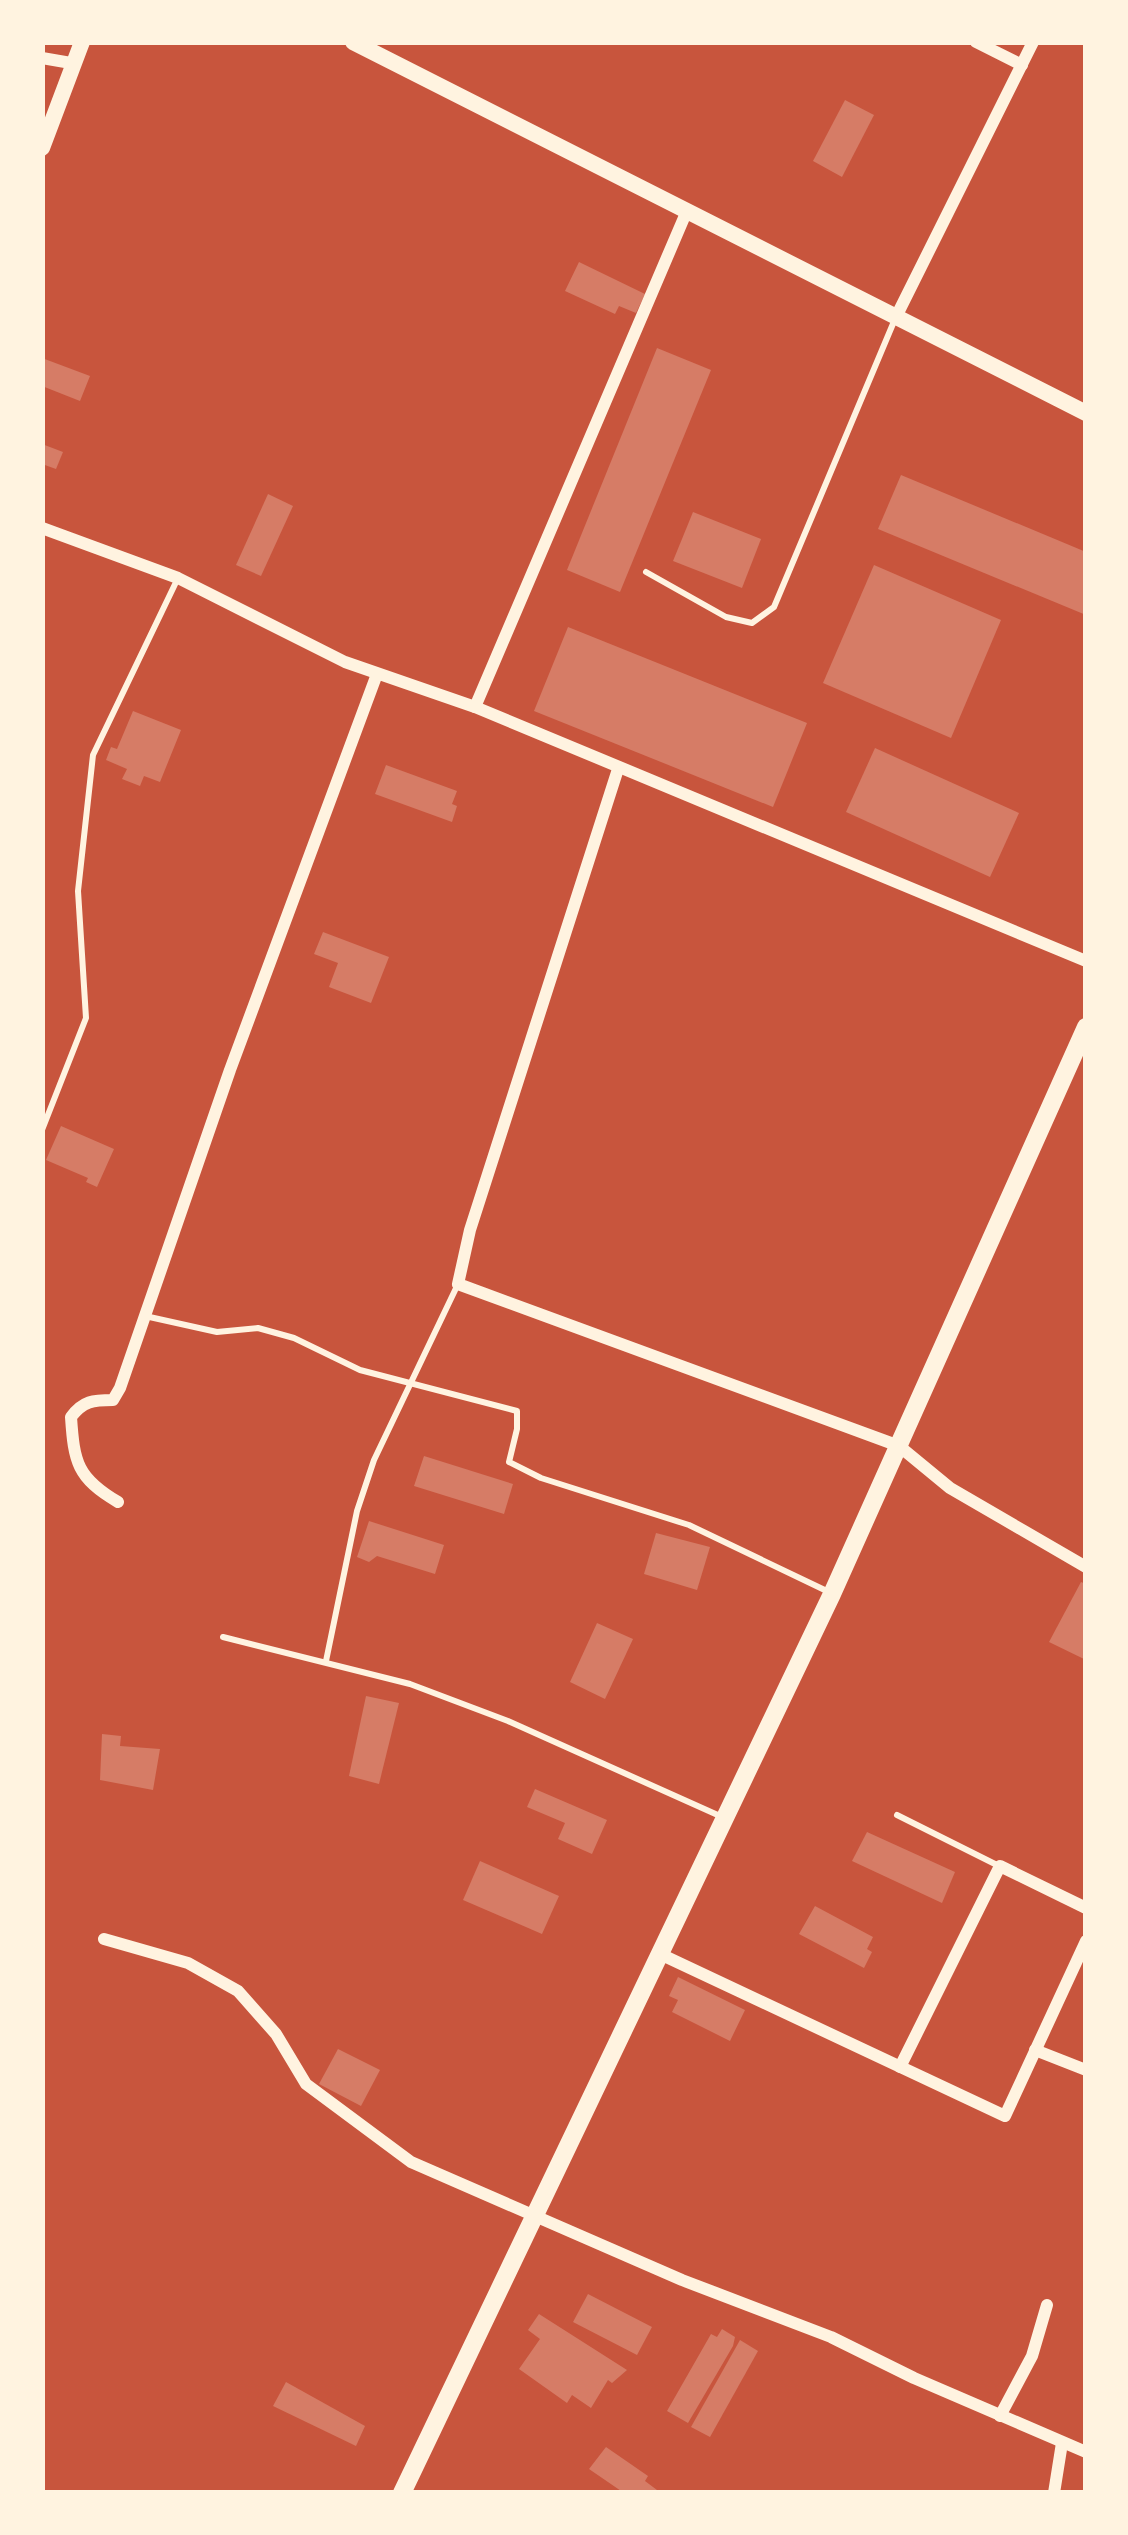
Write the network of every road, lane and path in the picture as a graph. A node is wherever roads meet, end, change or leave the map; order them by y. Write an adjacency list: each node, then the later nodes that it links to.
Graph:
1 (82, 42): 6 (street)
2 (353, 42): 9 (street)
3 (976, 42): 7 (street)
4 (1034, 42): 7 (street)
5 (42, 58): 6 (street)
6 (71, 63): 8 (street)
7 (1022, 65): 10 (street)
8 (42, 148)
9 (686, 213): 10 (street); 16 (street)
10 (896, 316): 11 (street); 13 (lane)
11 (1086, 413)
12 (42, 528): 14 (street)
13 (646, 572)
14 (178, 578): 15 (street); 20 (lane)
15 (377, 674): 16 (street); 22 (street)
16 (475, 707): 17 (street)
17 (618, 770): 18 (street); 21 (street)
18 (1086, 961)
19 (1086, 1027): 24 (main road)
20 (42, 1130)
21 (458, 1284): 23 (lane); 24 (street)
22 (145, 1316): 23 (lane); 25 (street)
23 (414, 1383): 27 (lane); 29 (lane)
24 (899, 1446): 26 (street); 27 (main road)
25 (118, 1502)
26 (1086, 1567)
27 (832, 1594): 31 (main road)
28 (223, 1636): 29 (lane)
29 (326, 1661): 31 (lane)
30 (897, 1815): 32 (lane)
31 (725, 1819): 36 (main road)
32 (1000, 1866): 33 (street); 38 (street)
33 (1086, 1908)
34 (104, 1939): 40 (street)
35 (1086, 1941): 37 (street)
36 (660, 1954): 38 (street); 40 (main road)
37 (1035, 2050): 38 (street); 39 (street)
38 (900, 2067)
39 (1086, 2070)
40 (536, 2214): 42 (street); 45 (main road)
41 (1047, 2306): 42 (street)
42 (1000, 2416): 43 (street)
43 (1062, 2443): 44 (street); 46 (street)
44 (1086, 2452)
45 (402, 2493)
46 (1054, 2493)

